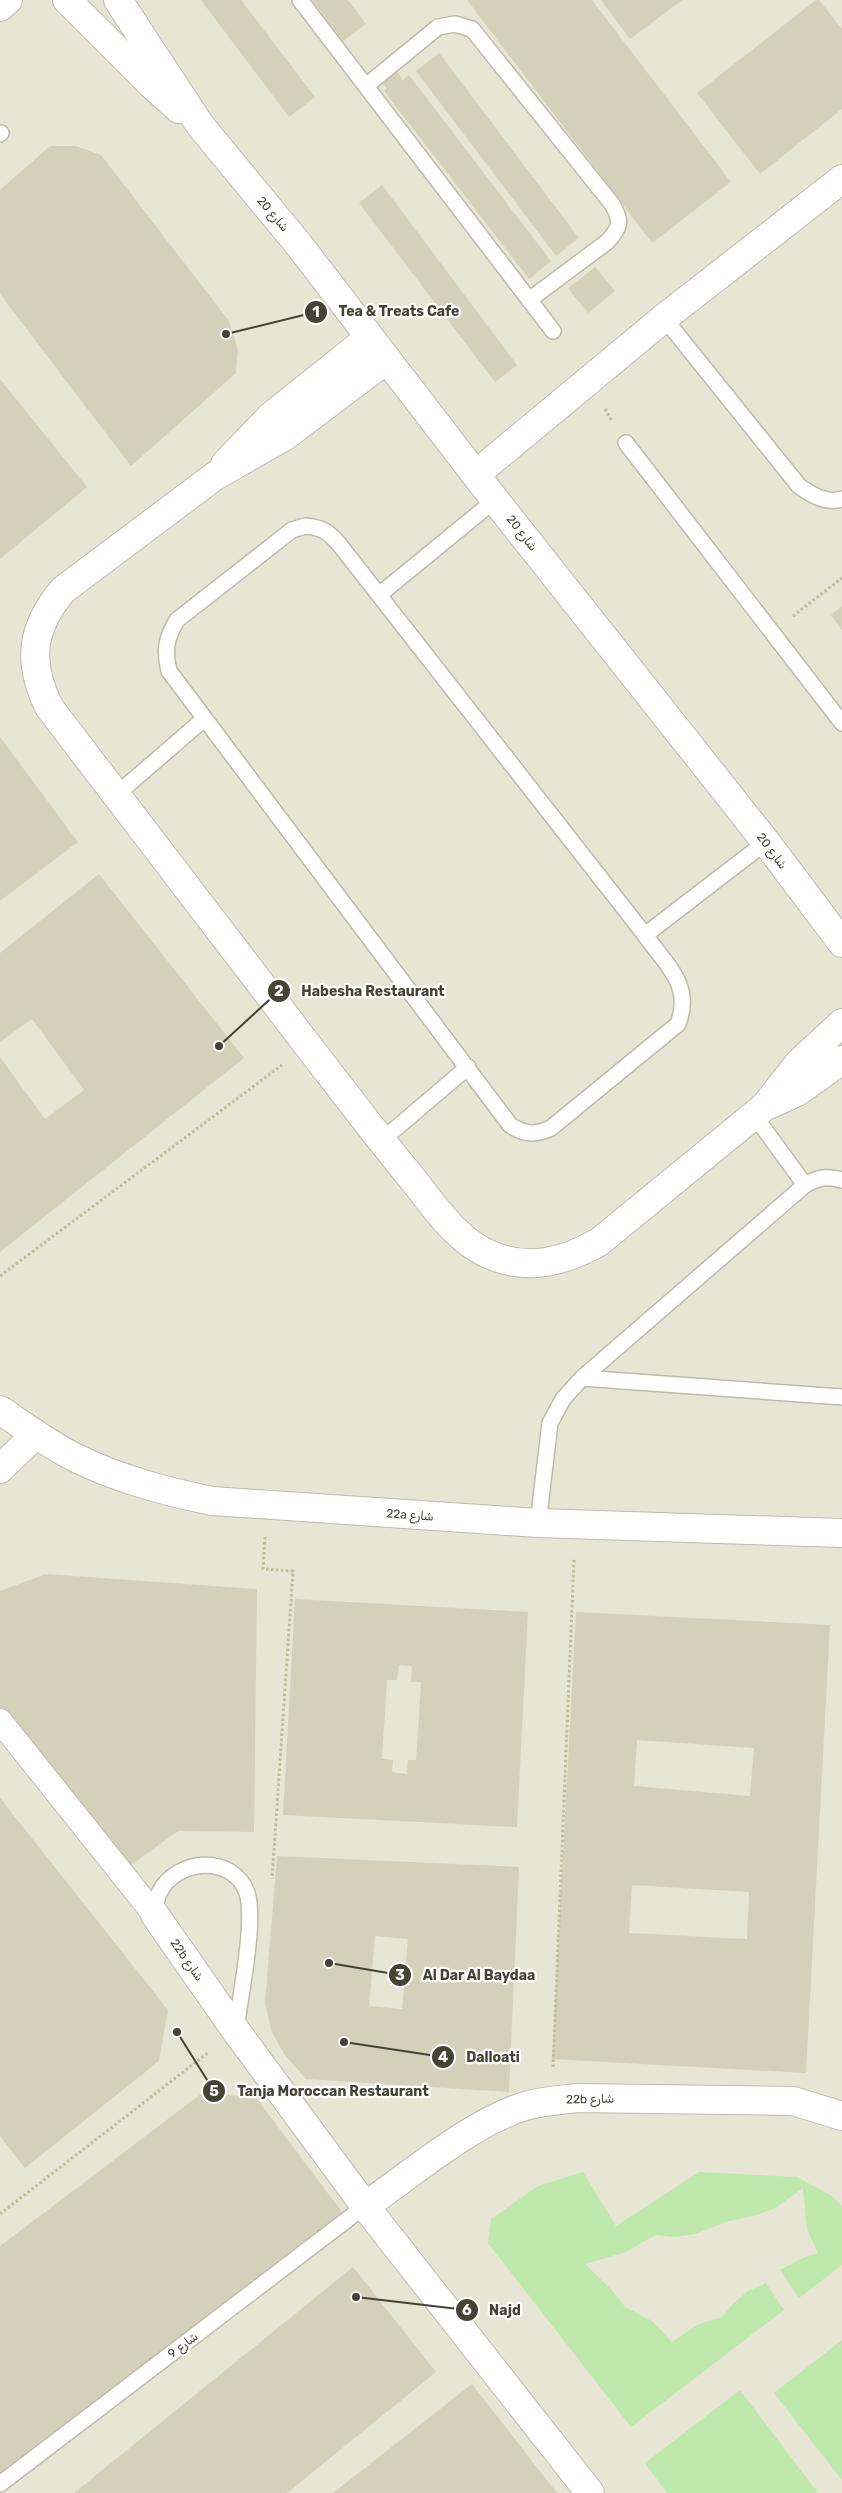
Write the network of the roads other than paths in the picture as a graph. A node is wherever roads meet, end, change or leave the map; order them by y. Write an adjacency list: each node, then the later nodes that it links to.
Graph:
1 (67, 0): 5 (street, شارع 20)
2 (118, 0): 5 (street, شارع 20)
3 (300, 0): 4 (lane)
4 (366, 86): 7 (lane); 7 (lane)
5 (200, 125): 10 (street, شارع 20)
6 (842, 179): 8 (street)
7 (529, 300): 9 (lane)
8 (664, 318): 13 (street); 15 (lane)
9 (553, 331)
10 (369, 338): 11 (street, شارع 20); 14 (street)
11 (386, 360): 13 (street, شارع 20); 14 (street)
12 (626, 443): 19 (lane)
13 (476, 474): 16 (street, شارع 20)
14 (214, 476): 20 (street)
15 (842, 499)
16 (495, 500): 17 (lane); 21 (street, شارع 20)
17 (379, 595): 18 (lane); 22 (lane)
18 (204, 719): 20 (lane); 26 (lane)
19 (842, 723)
20 (116, 795): 28 (street)
21 (766, 842): 22 (lane); 23 (street, شارع 20)
22 (644, 935): 26 (lane)
23 (842, 943)
24 (842, 1024): 27 (street)
25 (842, 1060): 27 (street)
26 (468, 1067): 28 (lane)
27 (759, 1111): 28 (street); 30 (lane)
28 (381, 1142)
29 (842, 1180): 30 (lane)
30 (805, 1185): 31 (lane)
31 (582, 1378): 32 (lane); 36 (lane)
32 (842, 1397)
33 (0, 1410): 34 (street, 22a شارع)
34 (36, 1434): 35 (street); 36 (street, 22a شارع)
35 (0, 1469)
36 (538, 1524): 37 (street, 22a شارع)
37 (842, 1533)
38 (0, 1721): 39 (street, 22b شارع)
39 (155, 1915): 40 (street, 22b شارع); 40 (lane)
40 (236, 2031): 42 (street, 22b شارع)
41 (842, 2116): 42 (street, 22b شارع)
42 (365, 2206): 43 (lane, شارع 9); 44 (street, 22b شارع)
43 (0, 2484)
44 (590, 2493)

